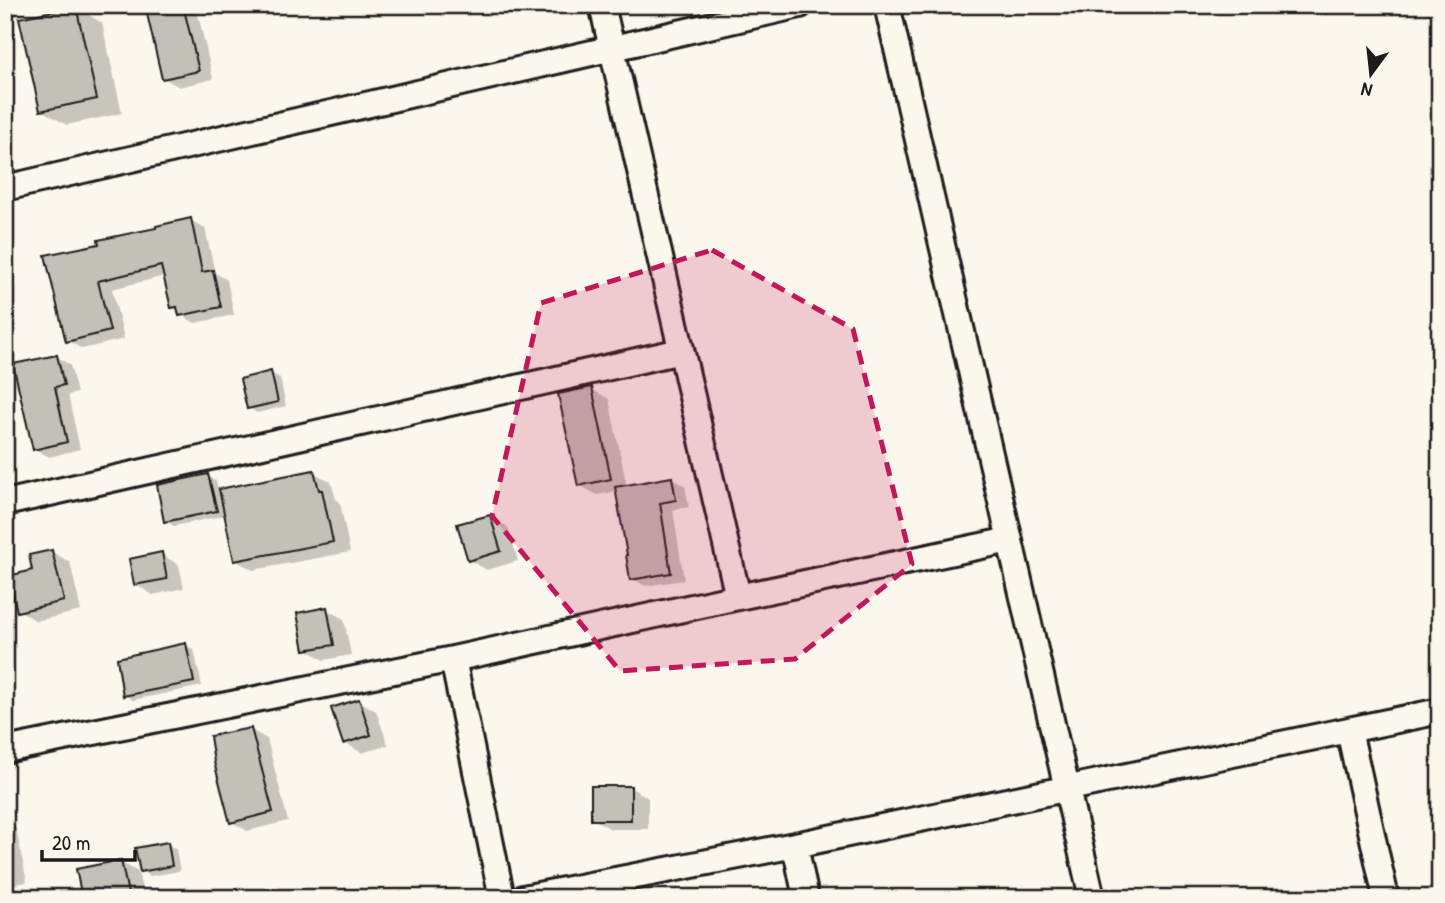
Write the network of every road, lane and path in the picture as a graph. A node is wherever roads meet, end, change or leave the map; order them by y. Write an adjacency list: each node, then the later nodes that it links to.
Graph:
1 (602, 5): 4 (street)
2 (800, 5): 4 (street)
3 (887, 5): 8 (street)
4 (612, 48): 5 (street); 6 (street)
5 (5, 188)
6 (681, 351): 7 (street); 9 (street)
7 (5, 503)
8 (1010, 540): 9 (street); 14 (street)
9 (738, 597): 10 (street)
10 (453, 659): 13 (street); 16 (street)
11 (1440, 711): 12 (street)
12 (1349, 730): 14 (street); 20 (street)
13 (5, 750)
14 (1067, 789): 15 (street); 19 (street)
15 (795, 845): 17 (street); 18 (street)
16 (502, 898)
17 (523, 898)
18 (806, 898)
19 (1092, 898)
20 (1386, 898)

